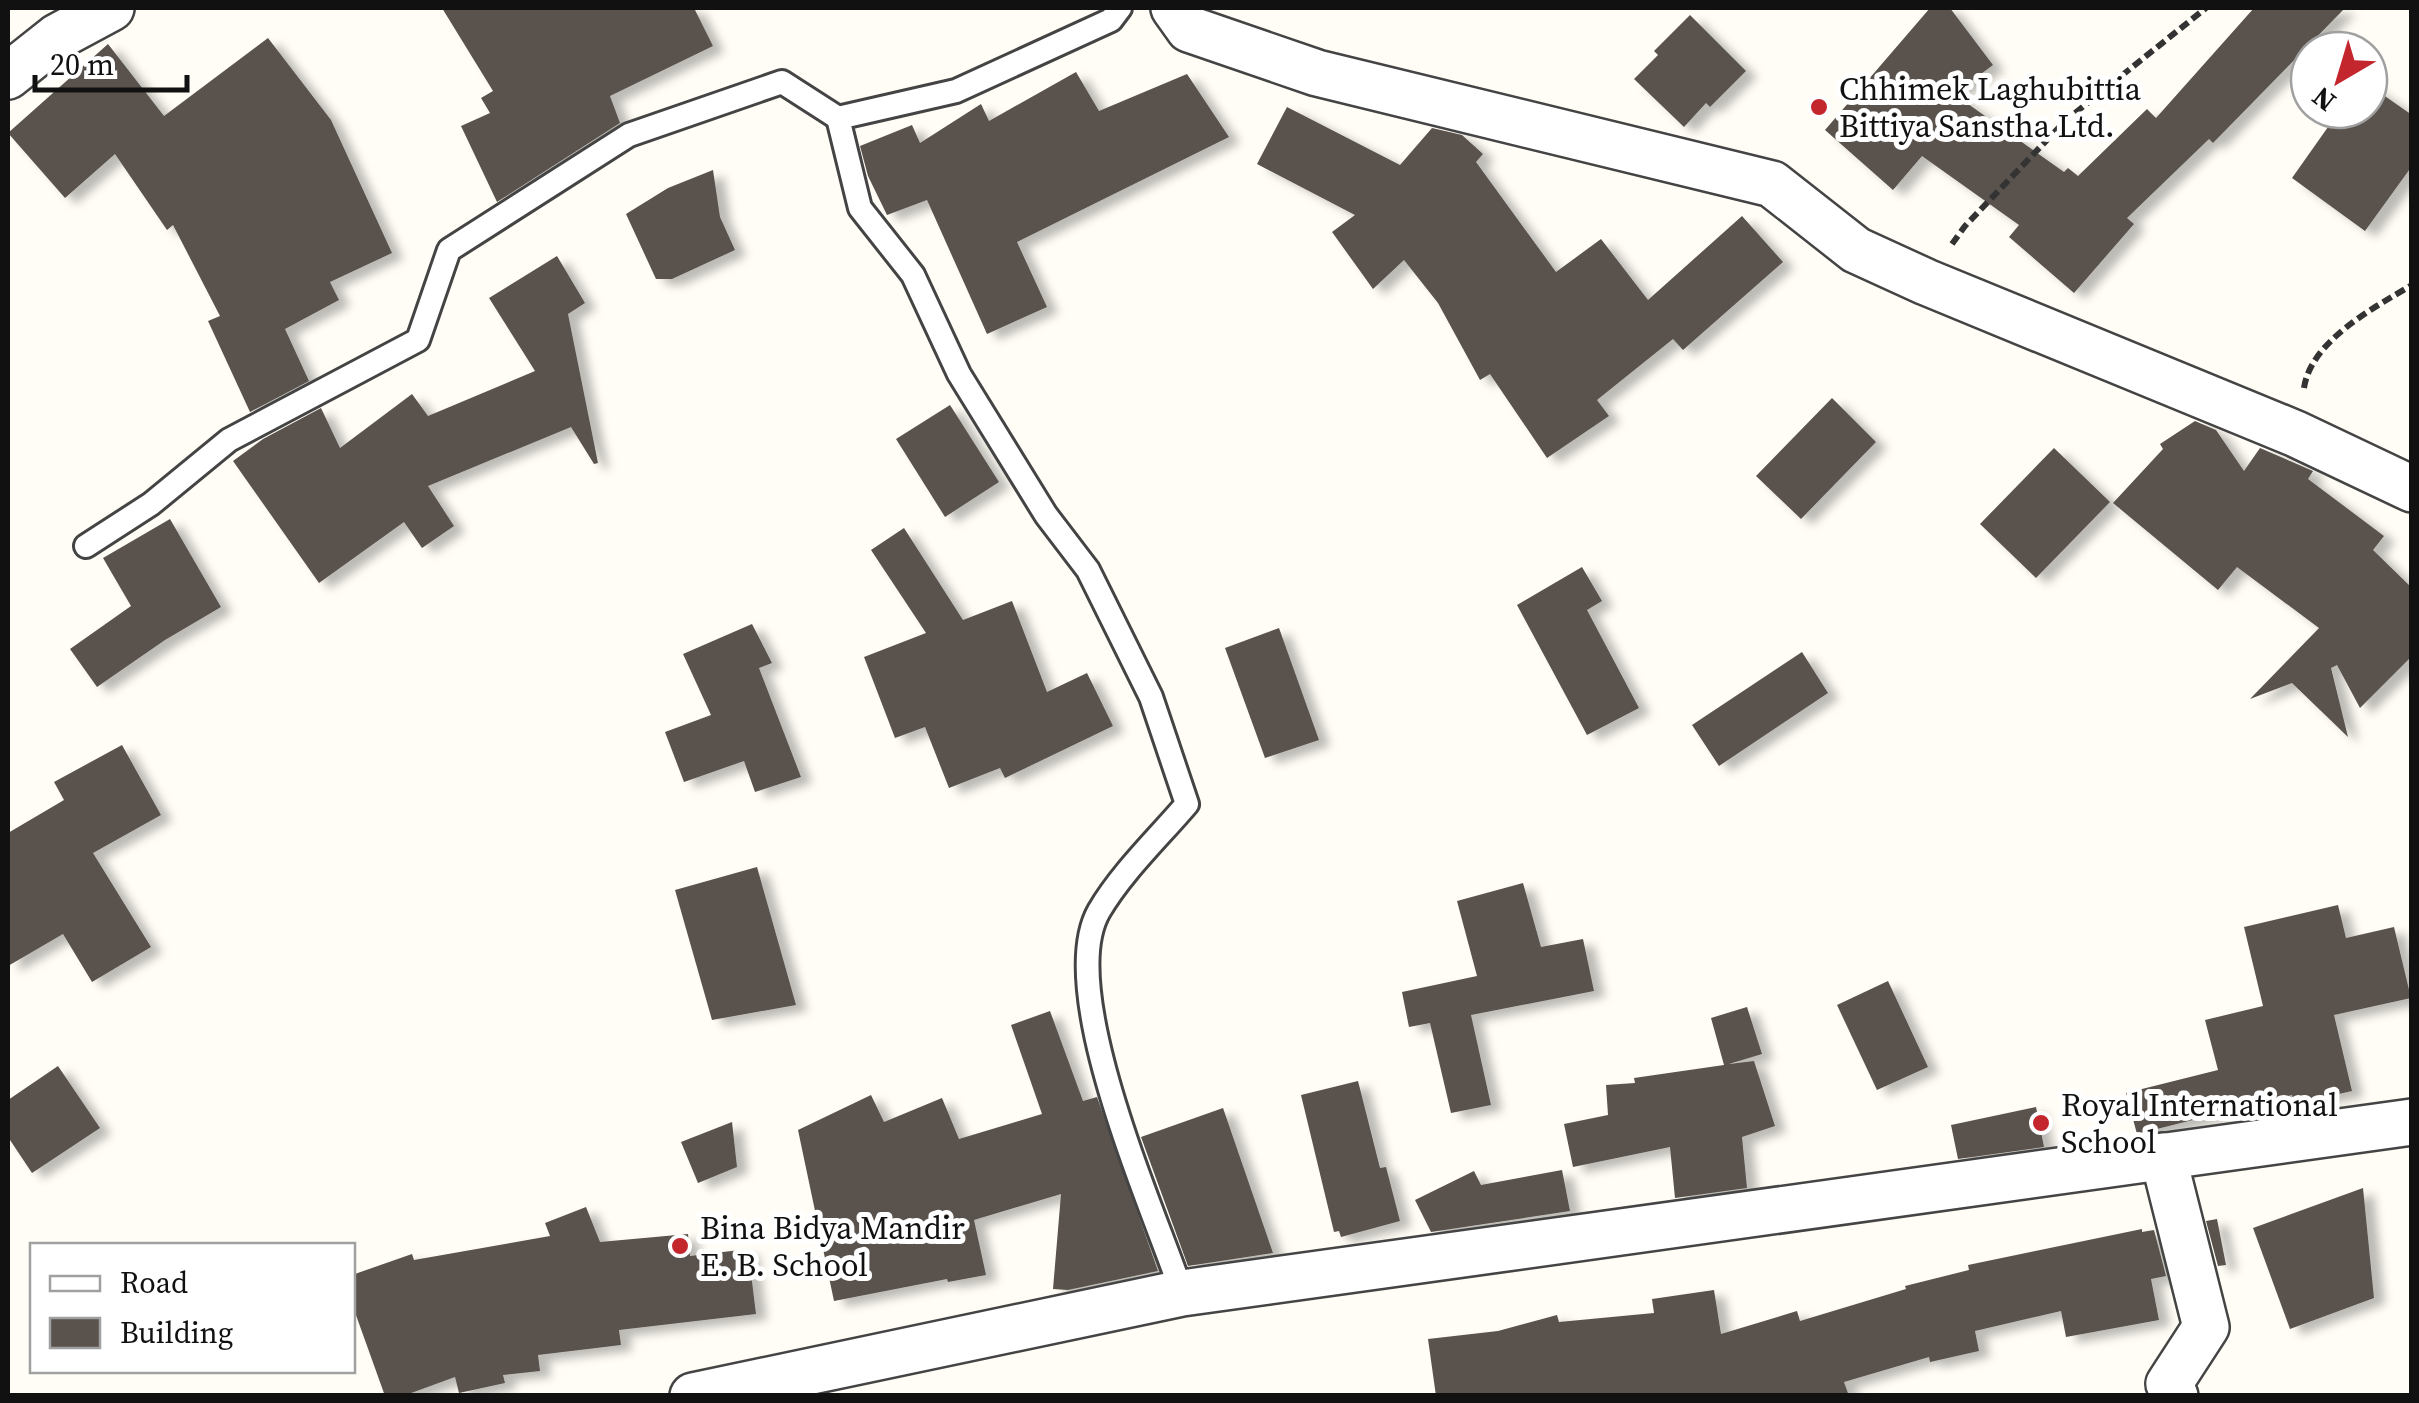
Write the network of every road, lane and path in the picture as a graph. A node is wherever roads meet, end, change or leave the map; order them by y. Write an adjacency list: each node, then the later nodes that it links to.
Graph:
1 (112, 8): 5 (street)
2 (1120, 8): 6 (lane)
3 (1174, 8): 7 (street)
4 (2206, 8): 7 (path)
5 (8, 76)
6 (838, 118): 11 (lane); 14 (lane)
7 (1926, 282): 9 (street)
8 (2412, 285): 9 (path)
9 (2296, 434): 10 (street)
10 (2412, 490)
11 (86, 546)
12 (2412, 1122): 13 (street)
13 (2163, 1156): 14 (street); 16 (street)
14 (1182, 1293): 15 (street)
15 (694, 1396)
16 (2175, 1396)

